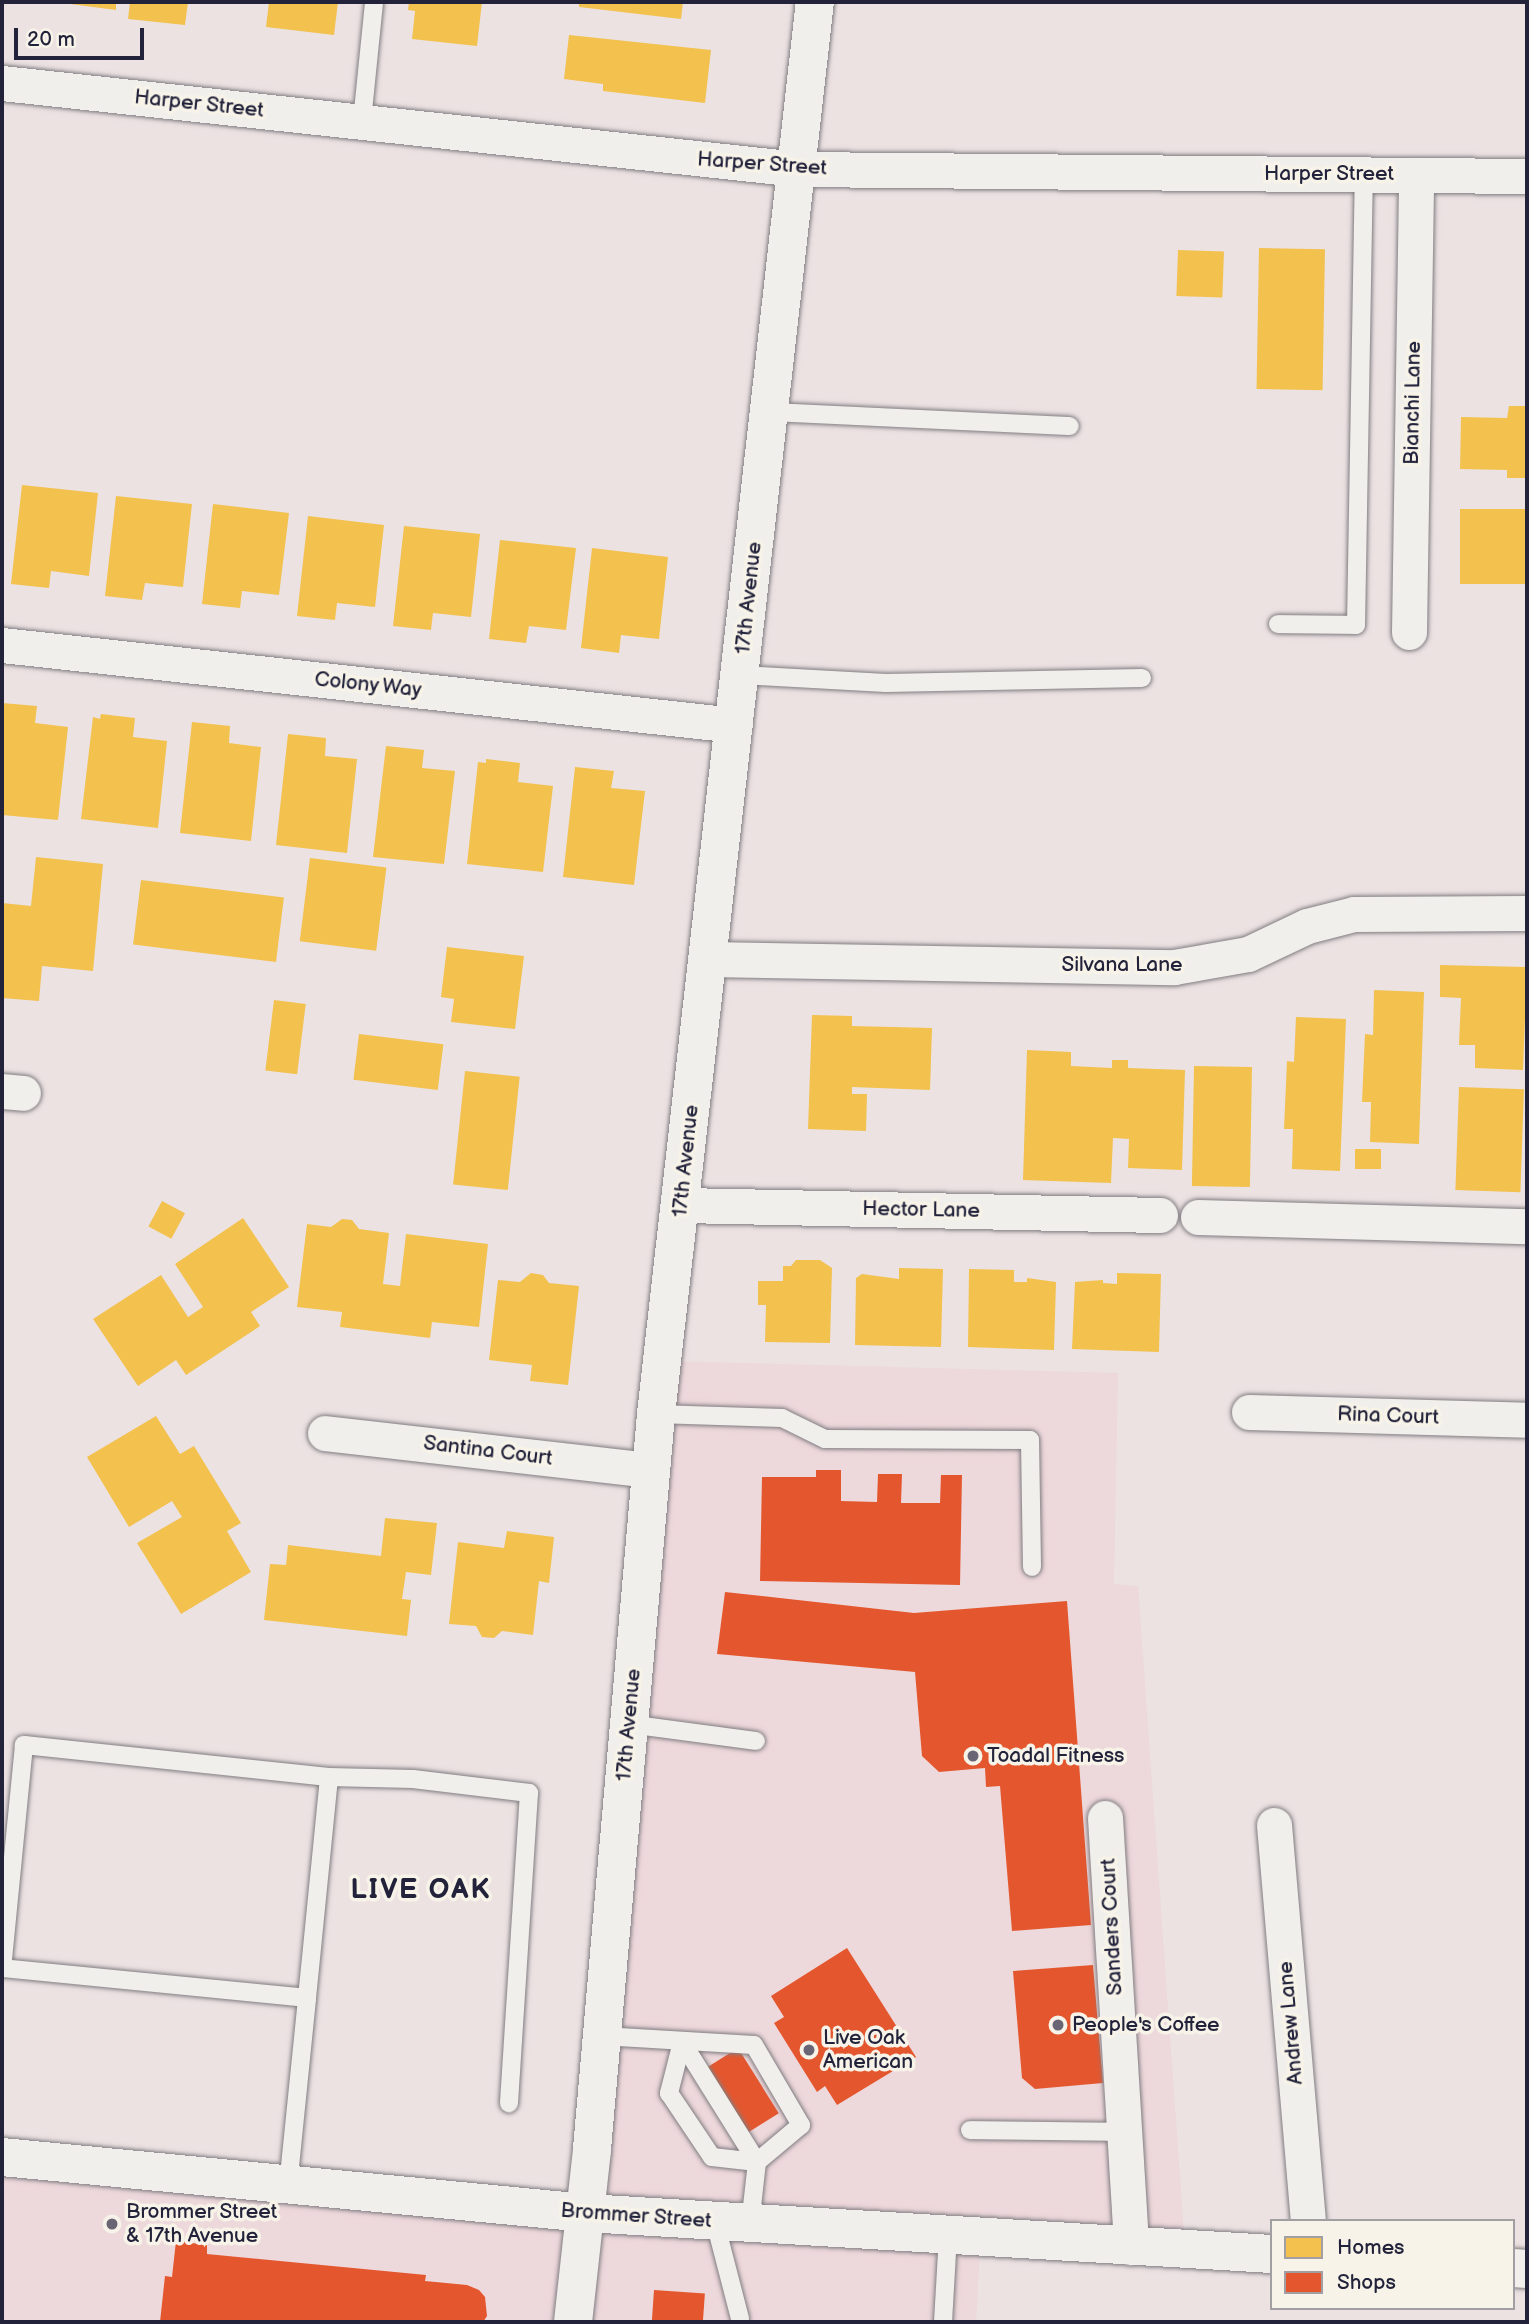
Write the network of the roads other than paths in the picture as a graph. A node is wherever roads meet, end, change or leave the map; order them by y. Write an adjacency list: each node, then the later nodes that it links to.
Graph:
1 (374, 2): 4 (lane)
2 (815, 2): 5 (main road, 17th Avenue)
3 (2, 83): 4 (street, Harper Street)
4 (362, 121): 5 (street, Harper Street)
5 (797, 169): 6 (street, Harper Street); 9 (main road, 17th Avenue)
6 (1364, 175): 7 (street, Harper Street); 11 (lane)
7 (1416, 175): 8 (street, Harper Street); 12 (street, Bianchi Lane)
8 (1527, 176)
9 (770, 412): 10 (lane); 14 (main road, 17th Avenue)
10 (1070, 426)
11 (1278, 624)
12 (1409, 632)
13 (2, 645): 16 (street, Colony Way)
14 (741, 675): 15 (lane); 16 (main road, 17th Avenue)
15 (1142, 677)
16 (735, 725): 18 (main road, 17th Avenue)
17 (1527, 913): 18 (street, Silvana Lane)
18 (708, 959): 19 (main road, 17th Avenue)
19 (682, 1205): 20 (street, Hector Lane); 24 (main road, 17th Avenue)
20 (1160, 1215)
21 (1198, 1217): 22 (street)
22 (1527, 1226)
23 (1249, 1412): 25 (street, Rina Court)
24 (656, 1414): 27 (main road, 17th Avenue); 28 (lane)
25 (1527, 1420)
26 (325, 1433): 27 (street, Santina Court)
27 (651, 1470): 29 (main road, 17th Avenue)
28 (1032, 1567)
29 (629, 1724): 30 (lane); 35 (main road, 17th Avenue)
30 (757, 1741)
31 (329, 1777): 34 (lane); 34 (lane); 37 (lane)
32 (1105, 1818): 39 (street, Sanders Court)
33 (1274, 1825): 44 (street, Andrew Lane)
34 (307, 1998): 42 (lane)
35 (602, 2036): 36 (lane); 43 (main road, 17th Avenue)
36 (682, 2042): 41 (lane); 41 (lane); 41 (lane)
37 (509, 2103)
38 (970, 2130): 39 (lane)
39 (1124, 2132): 47 (street, Sanders Court)
40 (2, 2157): 42 (main road, Brommer Street)
41 (757, 2162): 45 (lane)
42 (288, 2186): 43 (main road, Brommer Street)
43 (586, 2213): 45 (main road, Brommer Street); 50 (main road, 17th Avenue)
44 (1308, 2219)
45 (732, 2223): 46 (main road, Brommer Street); 49 (lane)
46 (948, 2236): 47 (main road, Brommer Street); 51 (lane)
47 (1131, 2247): 48 (main road, Brommer Street)
48 (1270, 2254)
49 (740, 2319)
50 (573, 2322)
51 (943, 2322)

